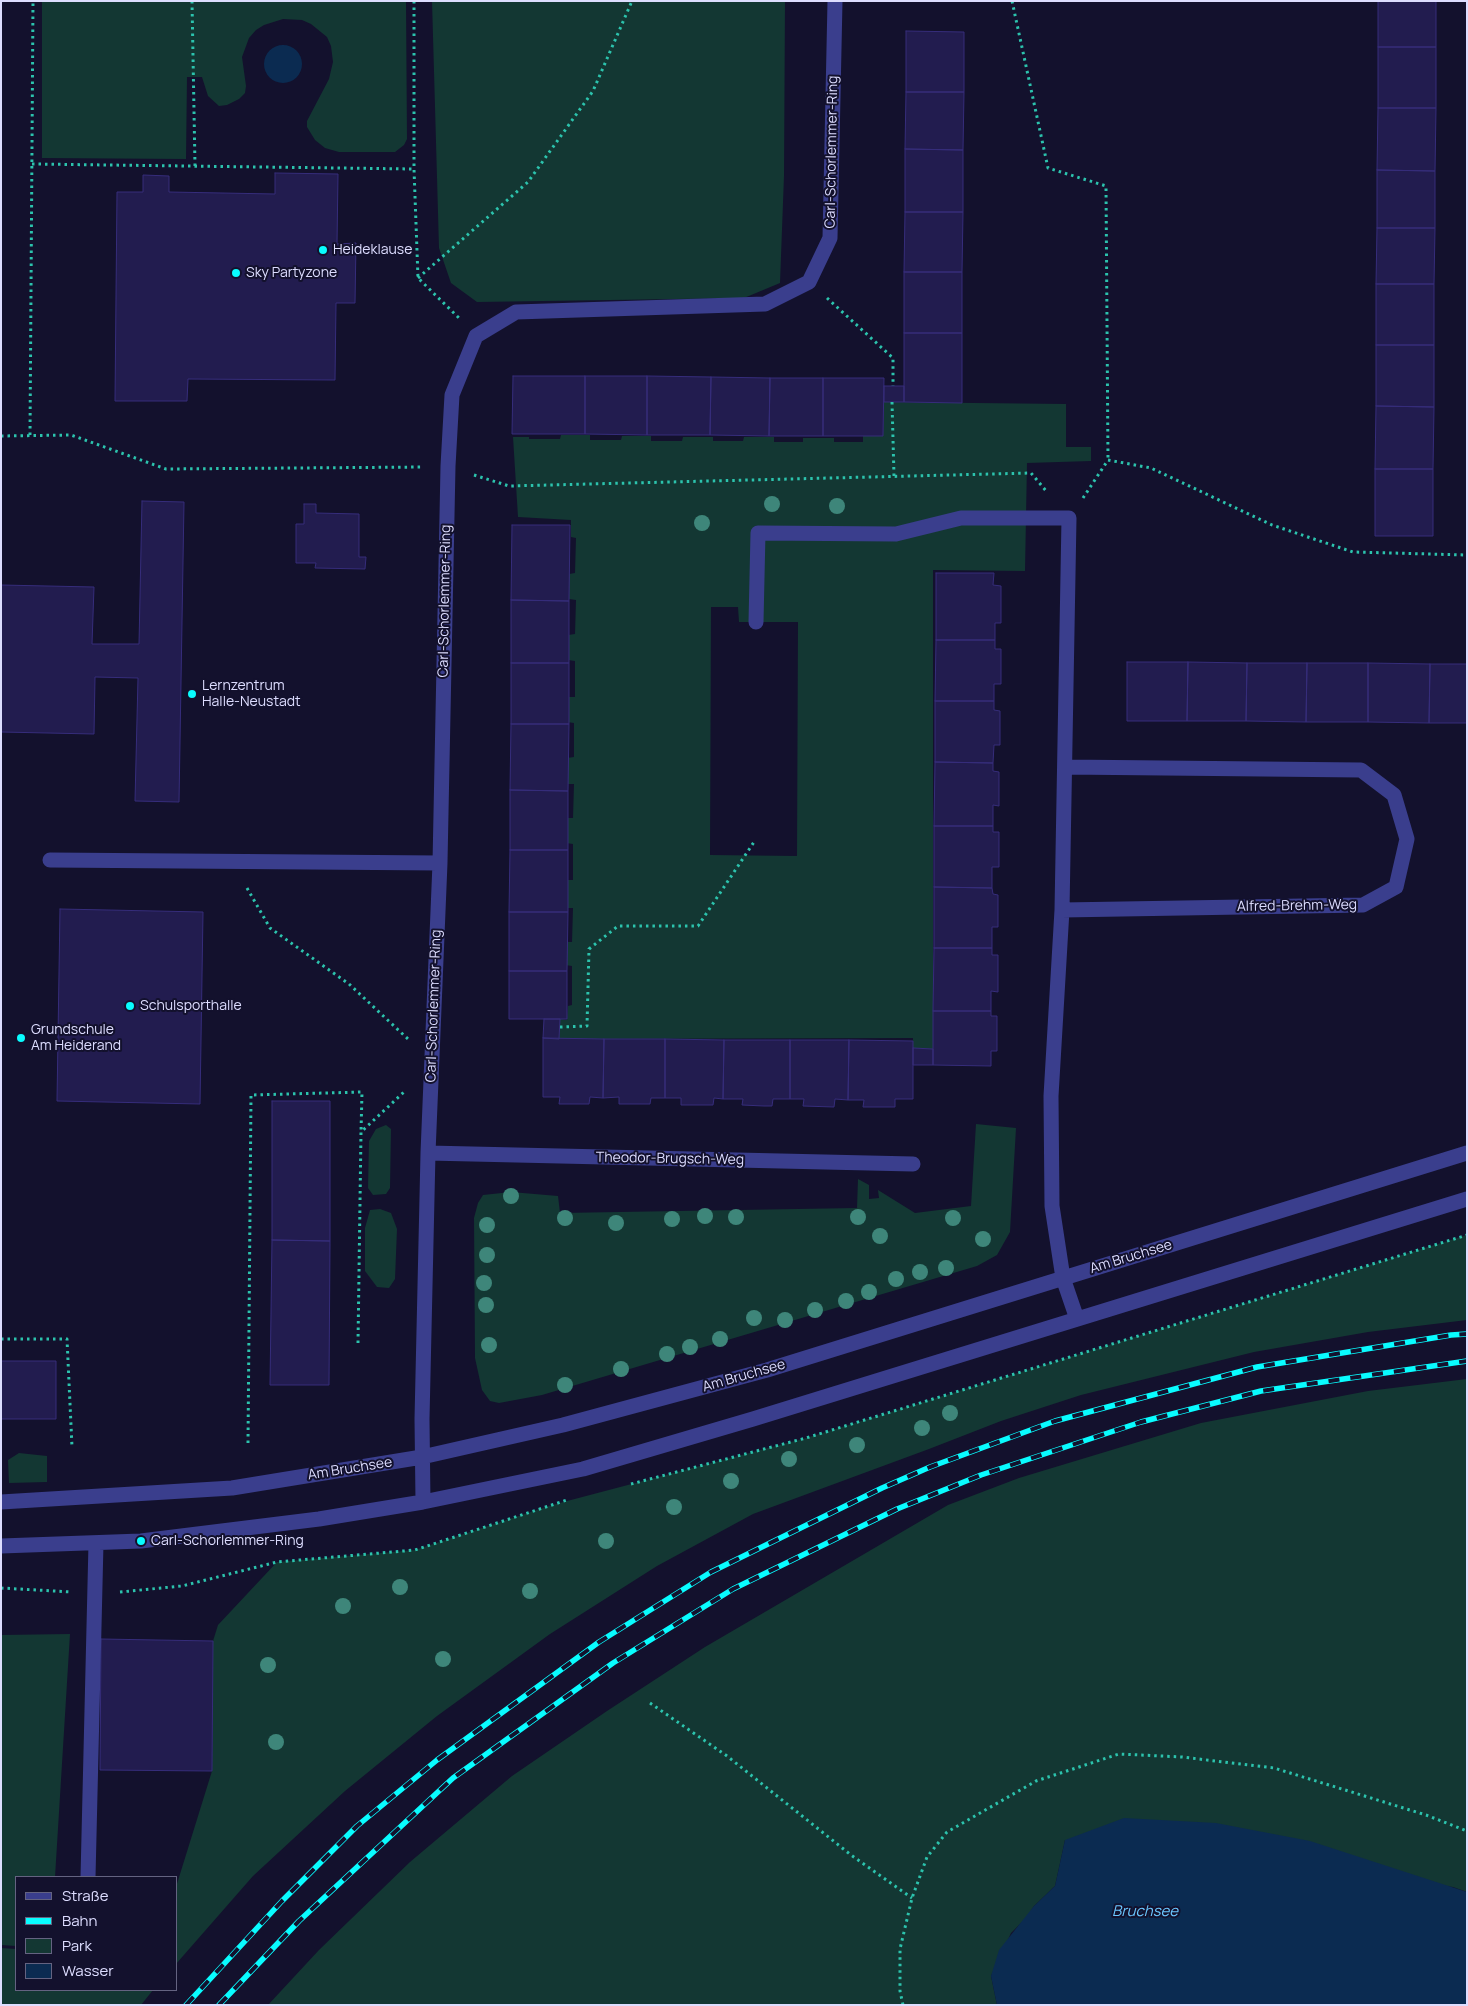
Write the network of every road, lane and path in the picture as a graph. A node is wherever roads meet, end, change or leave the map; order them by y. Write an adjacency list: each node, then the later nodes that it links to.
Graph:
1 (33, 1): 7 (path)
2 (192, 1): 8 (path)
3 (414, 1): 9 (path)
4 (632, 1): 10 (path)
5 (834, 1): 11 (street, Carl-Schorlemmer-Ring)
6 (1012, 1): 17 (path)
7 (32, 164): 8 (path); 15 (path)
8 (195, 166): 9 (path)
9 (414, 169): 10 (path)
10 (418, 278): 12 (path)
11 (809, 282): 12 (street); 13 (path)
12 (476, 336): 18 (street, Carl-Schorlemmer-Ring)
13 (893, 386)
14 (892, 402): 19 (path)
15 (30, 435): 16 (path); 18 (path)
16 (1, 436)
17 (1108, 460): 20 (path); 21 (path)
18 (448, 466): 19 (path); 27 (street, Carl-Schorlemmer-Ring)
19 (894, 476): 20 (path)
20 (1069, 518): 22 (street); 23 (street)
21 (1467, 555)
22 (756, 622)
23 (1065, 767): 28 (street); 28 (street, Alfred-Brehm-Weg)
24 (754, 842): 29 (path)
25 (50, 860): 26 (street)
26 (220, 862): 27 (street); 30 (path)
27 (440, 863): 34 (street, Carl-Schorlemmer-Ring)
28 (1062, 910): 37 (street)
29 (560, 1027)
30 (410, 1040)
31 (408, 1088): 32 (path)
32 (361, 1132): 40 (path); 41 (path)
33 (1467, 1152): 37 (street, Am Bruchsee)
34 (428, 1153): 35 (street, Theodor-Brugsch-Weg); 43 (street, Carl-Schorlemmer-Ring)
35 (913, 1164)
36 (1467, 1199): 38 (street)
37 (1063, 1278): 38 (street); 43 (street, Am Bruchsee)
38 (1077, 1319): 45 (street)
39 (1, 1339): 42 (path)
40 (358, 1342)
41 (248, 1443)
42 (72, 1447)
43 (422, 1457): 44 (street, Am Bruchsee); 45 (street, Carl-Schorlemmer-Ring)
44 (1, 1502)
45 (423, 1502): 46 (street)
46 (96, 1543): 47 (street); 50 (street)
47 (1, 1546)
48 (650, 1703): 51 (path)
49 (1467, 1831): 51 (path)
50 (88, 1876)
51 (912, 1898): 52 (path)
52 (903, 2005)

